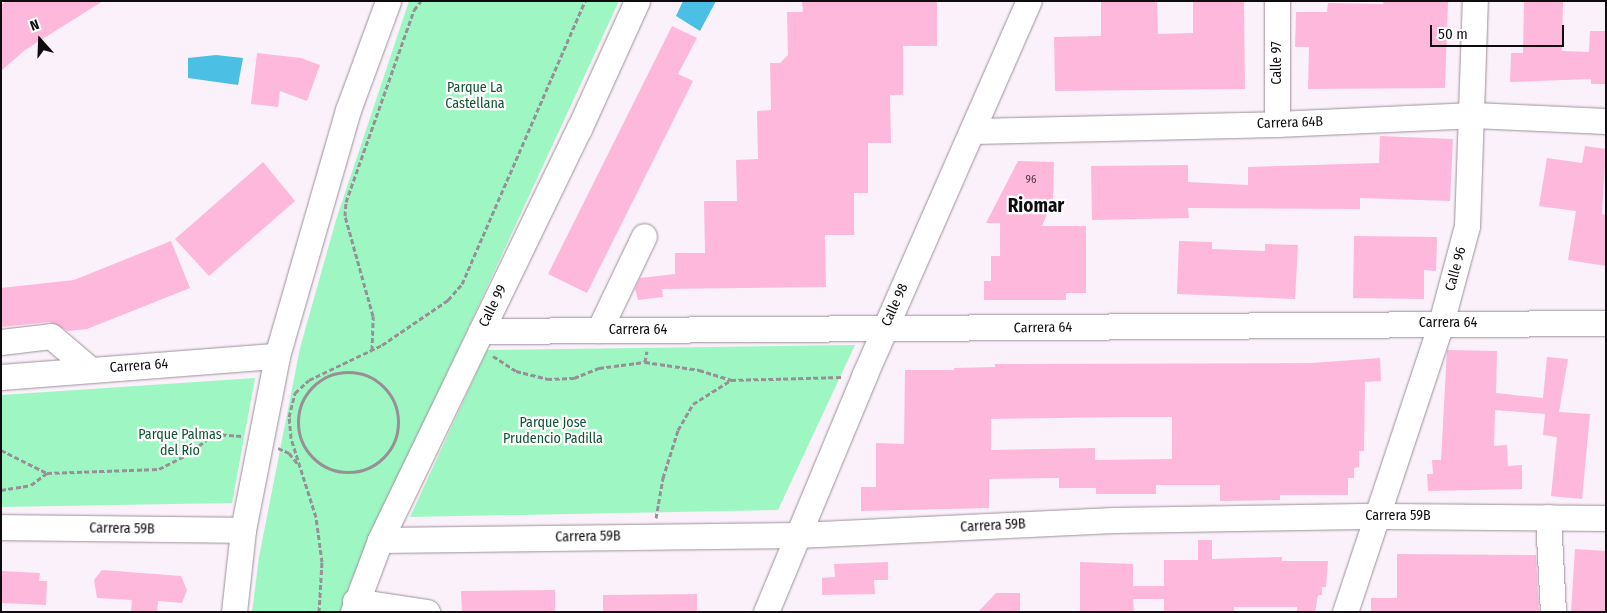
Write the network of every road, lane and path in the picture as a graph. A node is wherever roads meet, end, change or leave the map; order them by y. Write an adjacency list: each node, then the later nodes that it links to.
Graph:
1 (388, 1): 20 (street)
2 (421, 1): 19 (path)
3 (585, 1): 19 (path)
4 (637, 1): 17 (street, Calle 99)
5 (1029, 1): 11 (street, Calle 98)
6 (1277, 1): 10 (street, Calle 97)
7 (1475, 1): 8 (street, Calle 96)
8 (1472, 115): 9 (street, Carrera 64B); 10 (street, Carrera 64B); 13 (street, Calle 96)
9 (1606, 121)
10 (1277, 124): 11 (street, Carrera 64B)
11 (974, 130): 16 (street, Calle 98)
12 (644, 236): 15 (street)
13 (1441, 323): 14 (street, Carrera 64); 16 (street, Carrera 64); 31 (street, Calle 96)
14 (1606, 323)
15 (599, 330): 16 (street, Carrera 64); 17 (street, Carrera 64)
16 (884, 330): 22 (street, Calle 98)
17 (478, 336): 24 (path); 38 (street, Calle 99)
18 (1, 342): 21 (street)
19 (372, 351): 28 (path)
20 (277, 356): 21 (street, Carrera 64); 25 (street)
21 (91, 370): 23 (street, Carrera 64)
22 (864, 376): 24 (path); 37 (street, Calle 98)
23 (1, 377)
24 (731, 380): 36 (path)
25 (261, 441): 28 (path); 29 (path); 35 (street)
26 (392, 447): 26 (path)
27 (1, 450): 29 (path)
28 (300, 466): 42 (path)
29 (47, 473): 30 (path)
30 (1, 490)
31 (1378, 516): 32 (street, Carrera 59B); 37 (street, Carrera 59B); 45 (street, Calle 96)
32 (1548, 517): 33 (street, Carrera 59B); 46 (street)
33 (1606, 518)
34 (1, 527): 35 (street, Carrera 59B)
35 (243, 530): 41 (street)
36 (654, 535): 37 (street, Carrera 59B); 38 (street, Carrera 59B)
37 (797, 535): 44 (street, Calle 98)
38 (380, 540): 39 (street, Calle 99)
39 (354, 606): 40 (street)
40 (383, 609): 43 (street)
41 (234, 612)
42 (319, 612)
43 (427, 612)
44 (766, 612)
45 (1345, 612)
46 (1553, 612)

